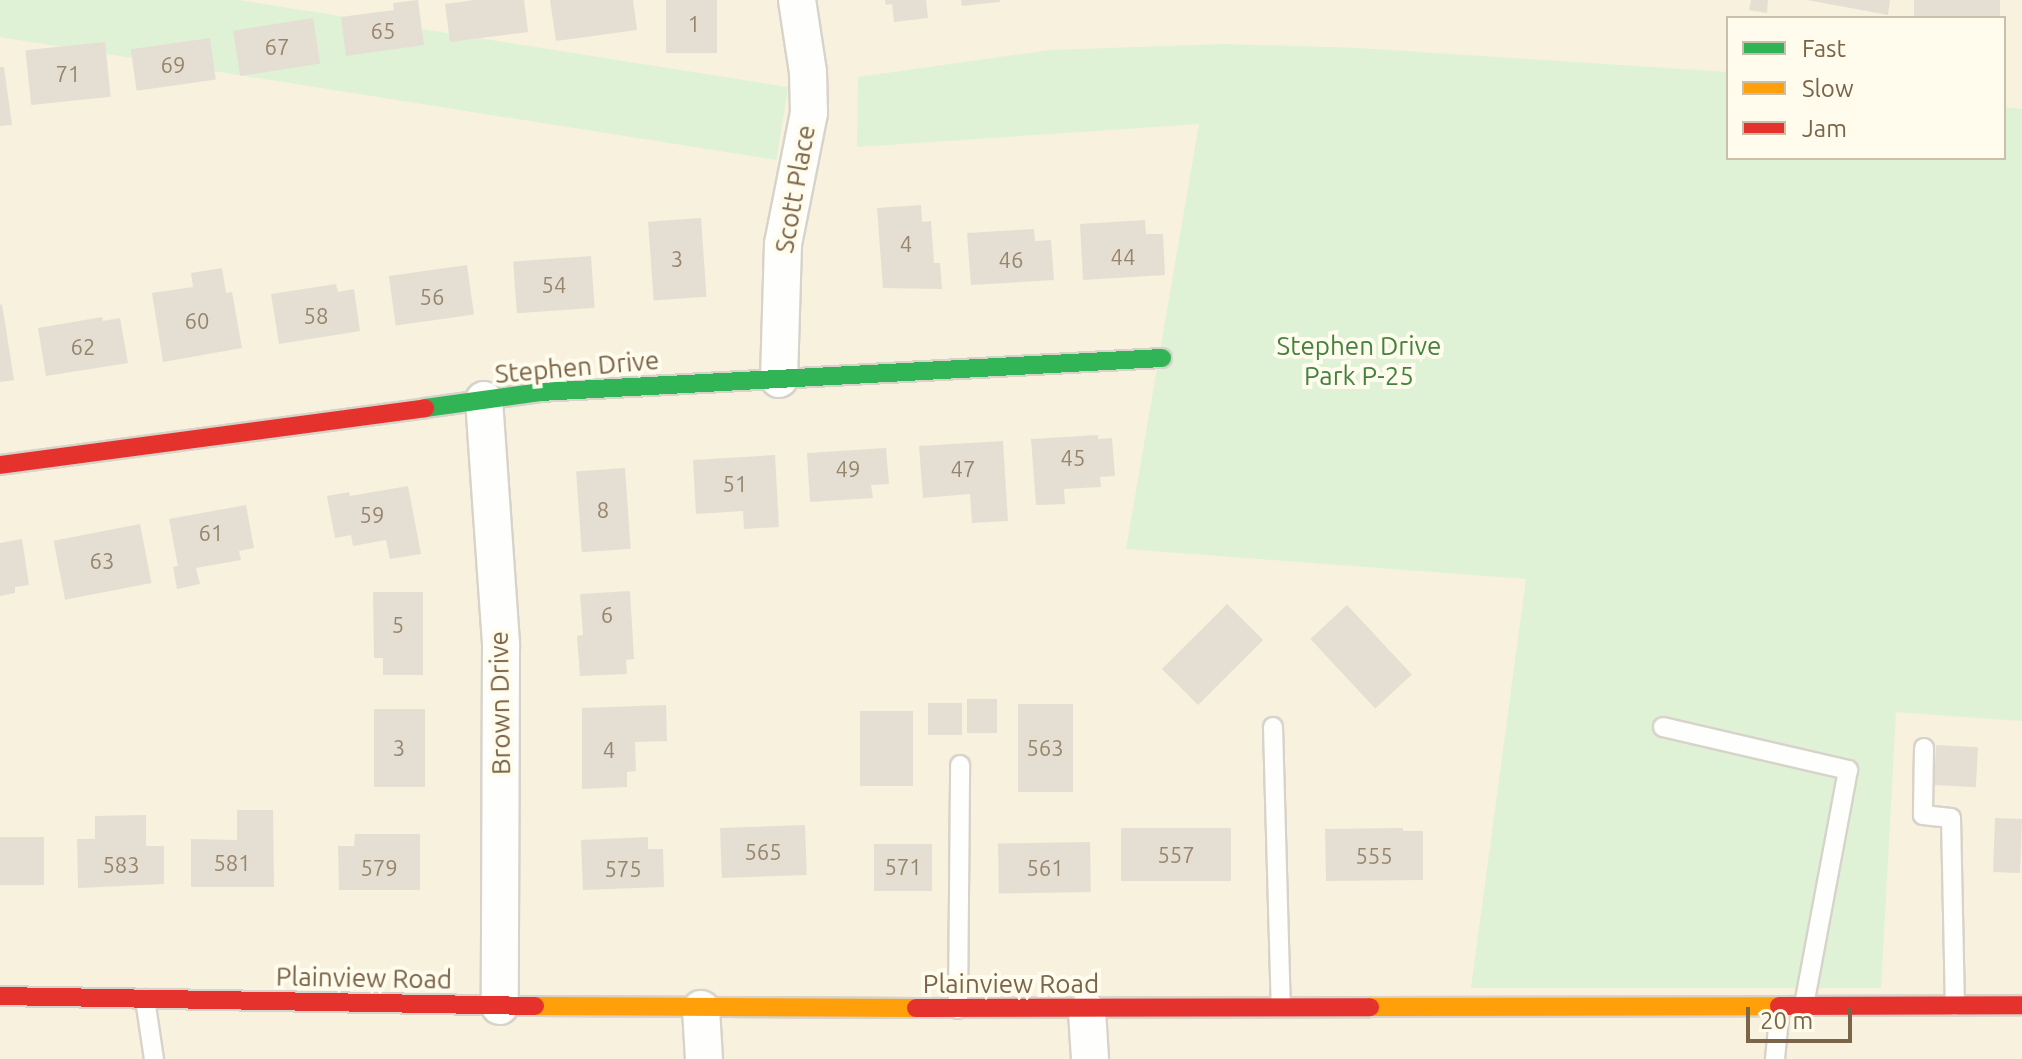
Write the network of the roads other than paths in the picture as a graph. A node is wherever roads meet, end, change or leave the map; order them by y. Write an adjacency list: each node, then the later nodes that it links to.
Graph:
1 (797, 0): 3 (street, Scott Place)
2 (1162, 358): 3 (main road, Stephen Drive)
3 (779, 379): 4 (main road, Stephen Drive)
4 (484, 400): 5 (main road, Stephen Drive); 13 (street, Brown Drive)
5 (0, 465)
6 (1273, 727): 19 (lane)
7 (1663, 727): 16 (lane)
8 (1924, 748): 14 (lane)
9 (960, 765): 18 (lane)
10 (0, 996): 11 (main road, Plainview Road)
11 (145, 999): 13 (main road, Plainview Road); 21 (lane)
12 (2022, 1005): 14 (main road, Plainview Road)
13 (500, 1006): 17 (main road, Plainview Road)
14 (1955, 1006): 16 (main road, Plainview Road)
15 (1780, 1007): 16 (main road, Plainview Road); 19 (main road, Plainview Road); 24 (lane)
16 (1804, 1007)
17 (701, 1009): 18 (main road, Plainview Road); 22 (street)
18 (958, 1009): 20 (main road, Plainview Road)
19 (1281, 1010): 20 (main road, Plainview Road)
20 (1087, 1011): 23 (street)
21 (154, 1059)
22 (704, 1059)
23 (1090, 1059)
24 (1775, 1059)

